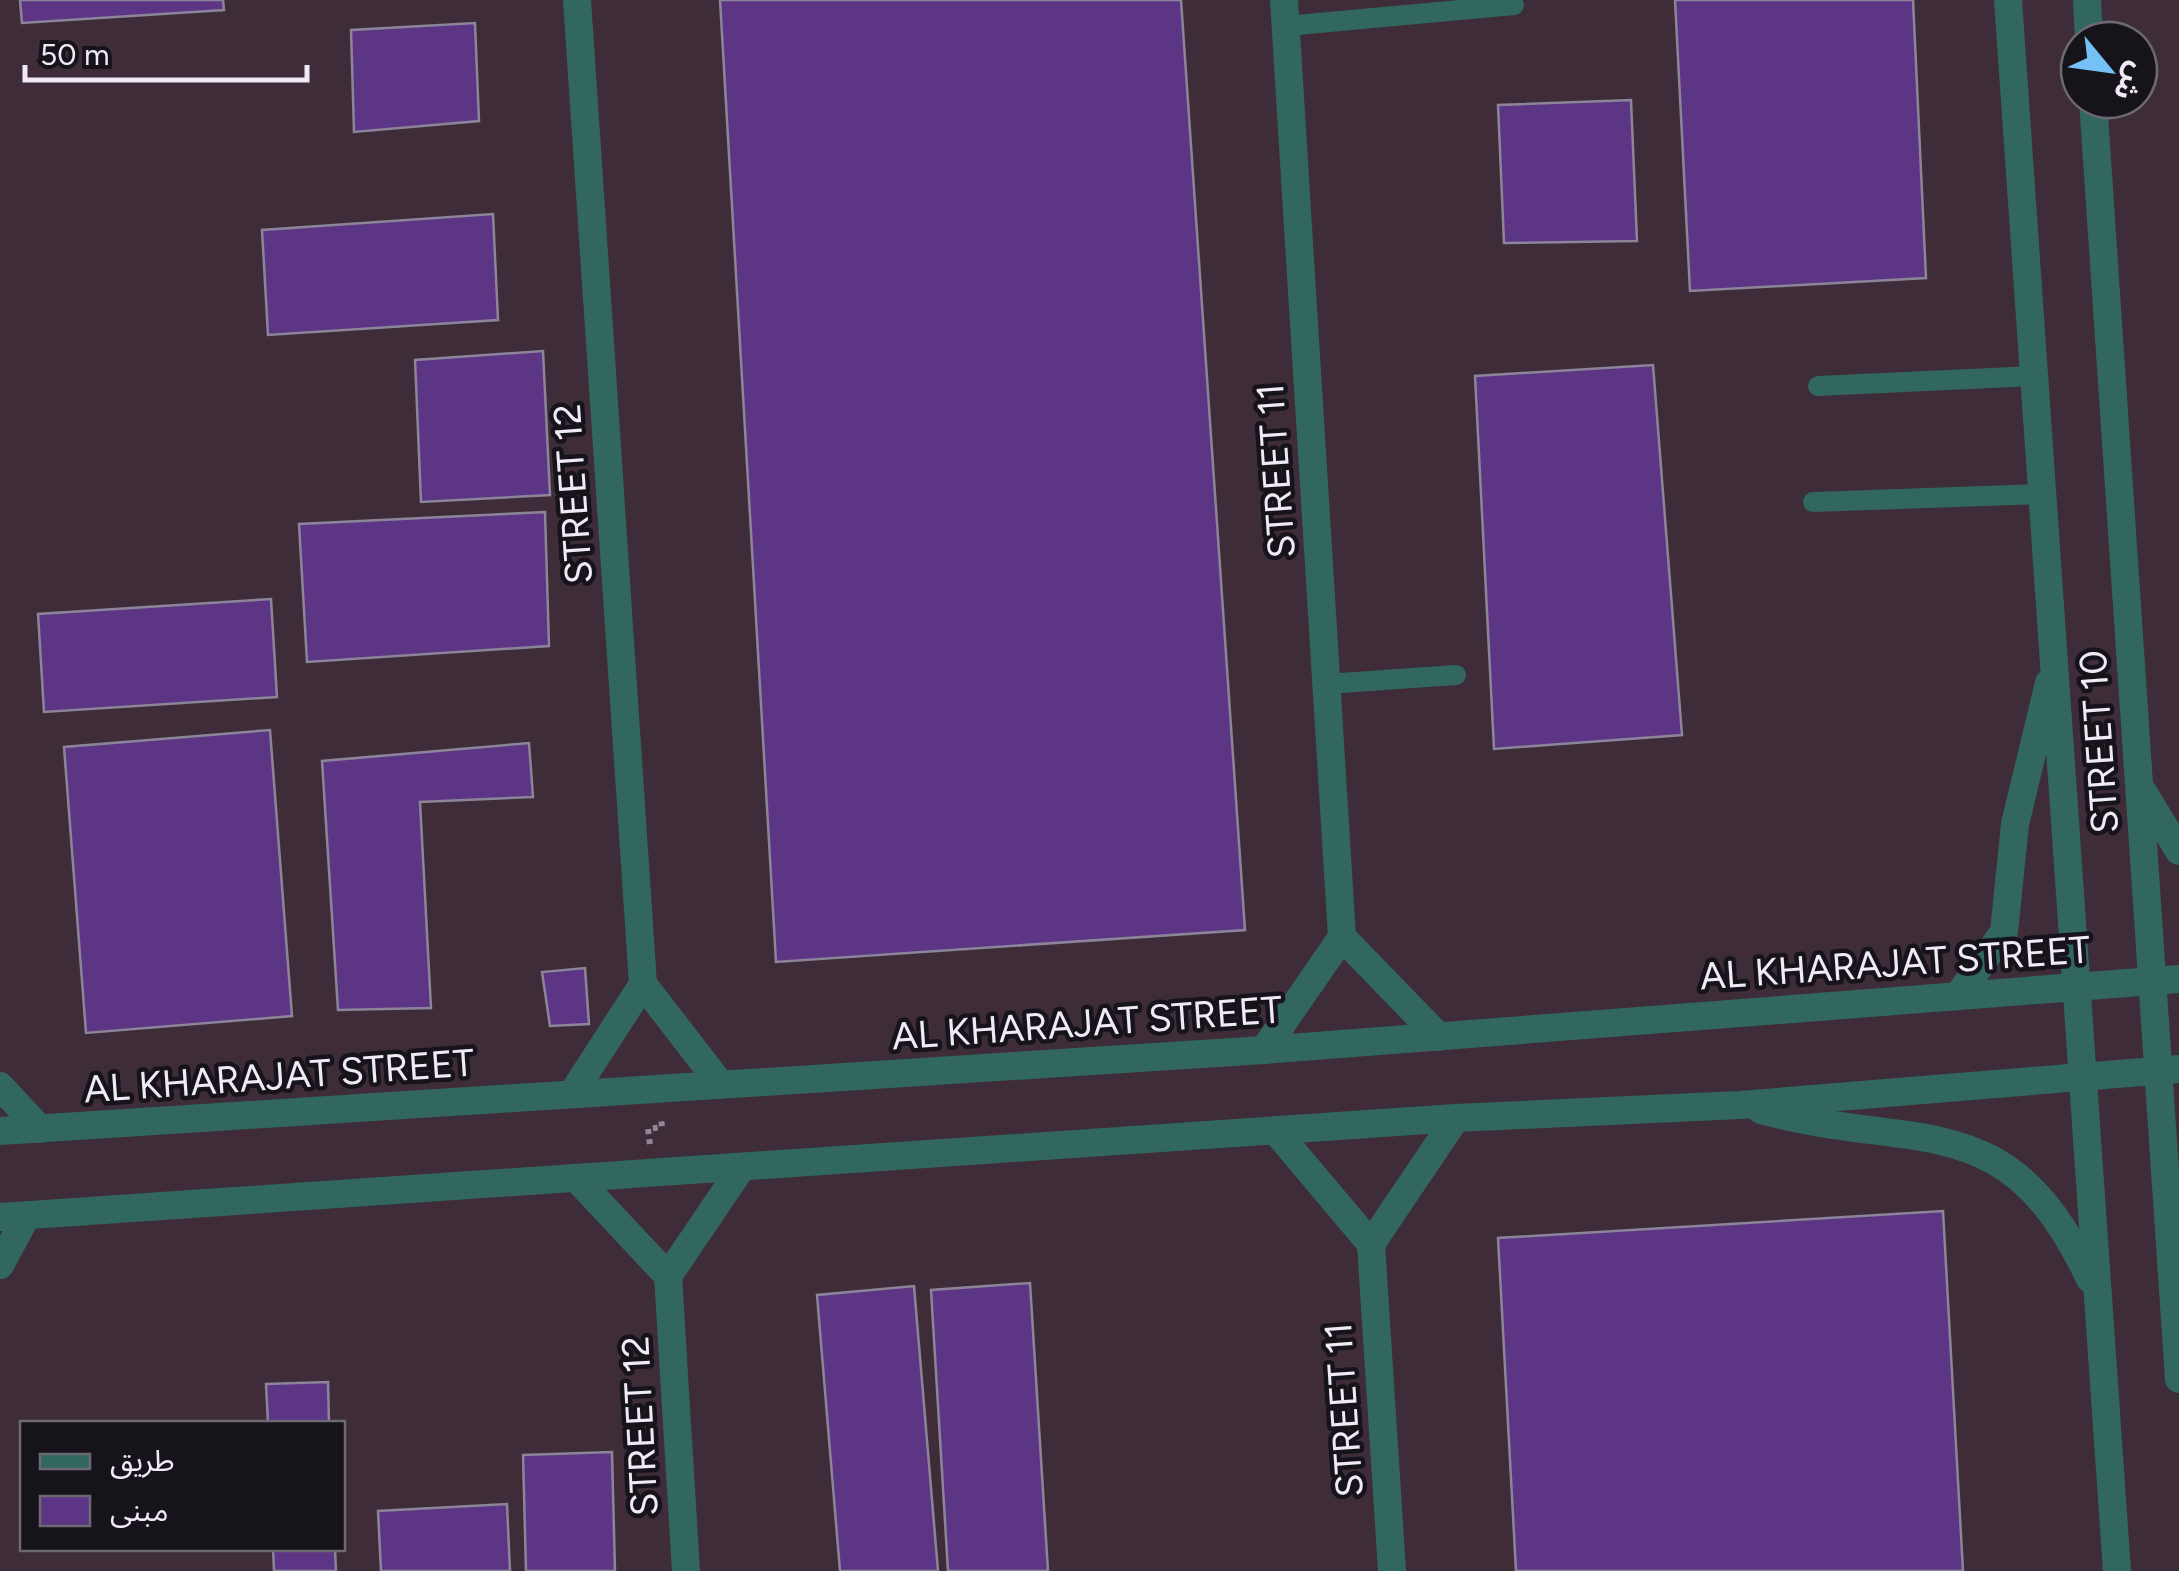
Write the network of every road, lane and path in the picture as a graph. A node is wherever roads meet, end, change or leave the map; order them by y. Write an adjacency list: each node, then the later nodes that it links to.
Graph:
1 (578, 0): 17 (street, STREET 12)
2 (2008, 0): 6 (street, STREET 10)
3 (1514, 5): 4 (lane)
4 (1285, 13): 12 (street, STREET 11)
5 (2094, 120): 13 (street, STREET 10)
6 (2034, 376): 7 (lane); 8 (street, STREET 10)
7 (1818, 386)
8 (2043, 494): 9 (lane); 10 (street, STREET 10)
9 (1812, 502)
10 (2054, 662): 18 (street, STREET 10); 19 (street, STREET 10)
11 (1456, 675): 12 (lane)
12 (1326, 684): 15 (street, STREET 11)
13 (2140, 788): 14 (street); 16 (street, STREET 10)
14 (2179, 851)
15 (1342, 938): 20 (street); 21 (street)
16 (2165, 981): 18 (street, AL KHARAJAT STREET); 22 (street, STREET 10)
17 (643, 984): 24 (street); 27 (street)
18 (2076, 987): 19 (street, AL KHARAJAT STREET); 23 (street, STREET 10)
19 (1958, 996): 20 (street, AL KHARAJAT STREET)
20 (1439, 1037): 21 (street, AL KHARAJAT STREET)
21 (1264, 1050): 24 (street, AL KHARAJAT STREET)
22 (2168, 1070): 23 (street); 41 (street, STREET 10)
23 (2082, 1078): 28 (street); 40 (street, STREET 10)
24 (721, 1085): 26 (street, AL KHARAJAT STREET)
25 (0, 1086): 30 (street)
26 (658, 1087): 27 (street, AL KHARAJAT STREET); 34 (path)
27 (572, 1094): 30 (street, AL KHARAJAT STREET)
28 (1740, 1105): 29 (street); 40 (street)
29 (1456, 1118): 31 (street); 37 (street)
30 (40, 1129): 32 (street, AL KHARAJAT STREET)
31 (1275, 1130): 33 (street); 37 (street)
32 (0, 1132)
33 (742, 1167): 34 (street); 39 (street)
34 (653, 1174): 35 (street)
35 (576, 1180): 36 (street); 39 (street)
36 (14, 1216): 38 (street)
37 (1372, 1244): 43 (street, STREET 11)
38 (0, 1265)
39 (668, 1276): 42 (street, STREET 12)
40 (2099, 1298): 44 (street, STREET 10)
41 (2179, 1379)
42 (686, 1571)
43 (1392, 1571)
44 (2117, 1571)

